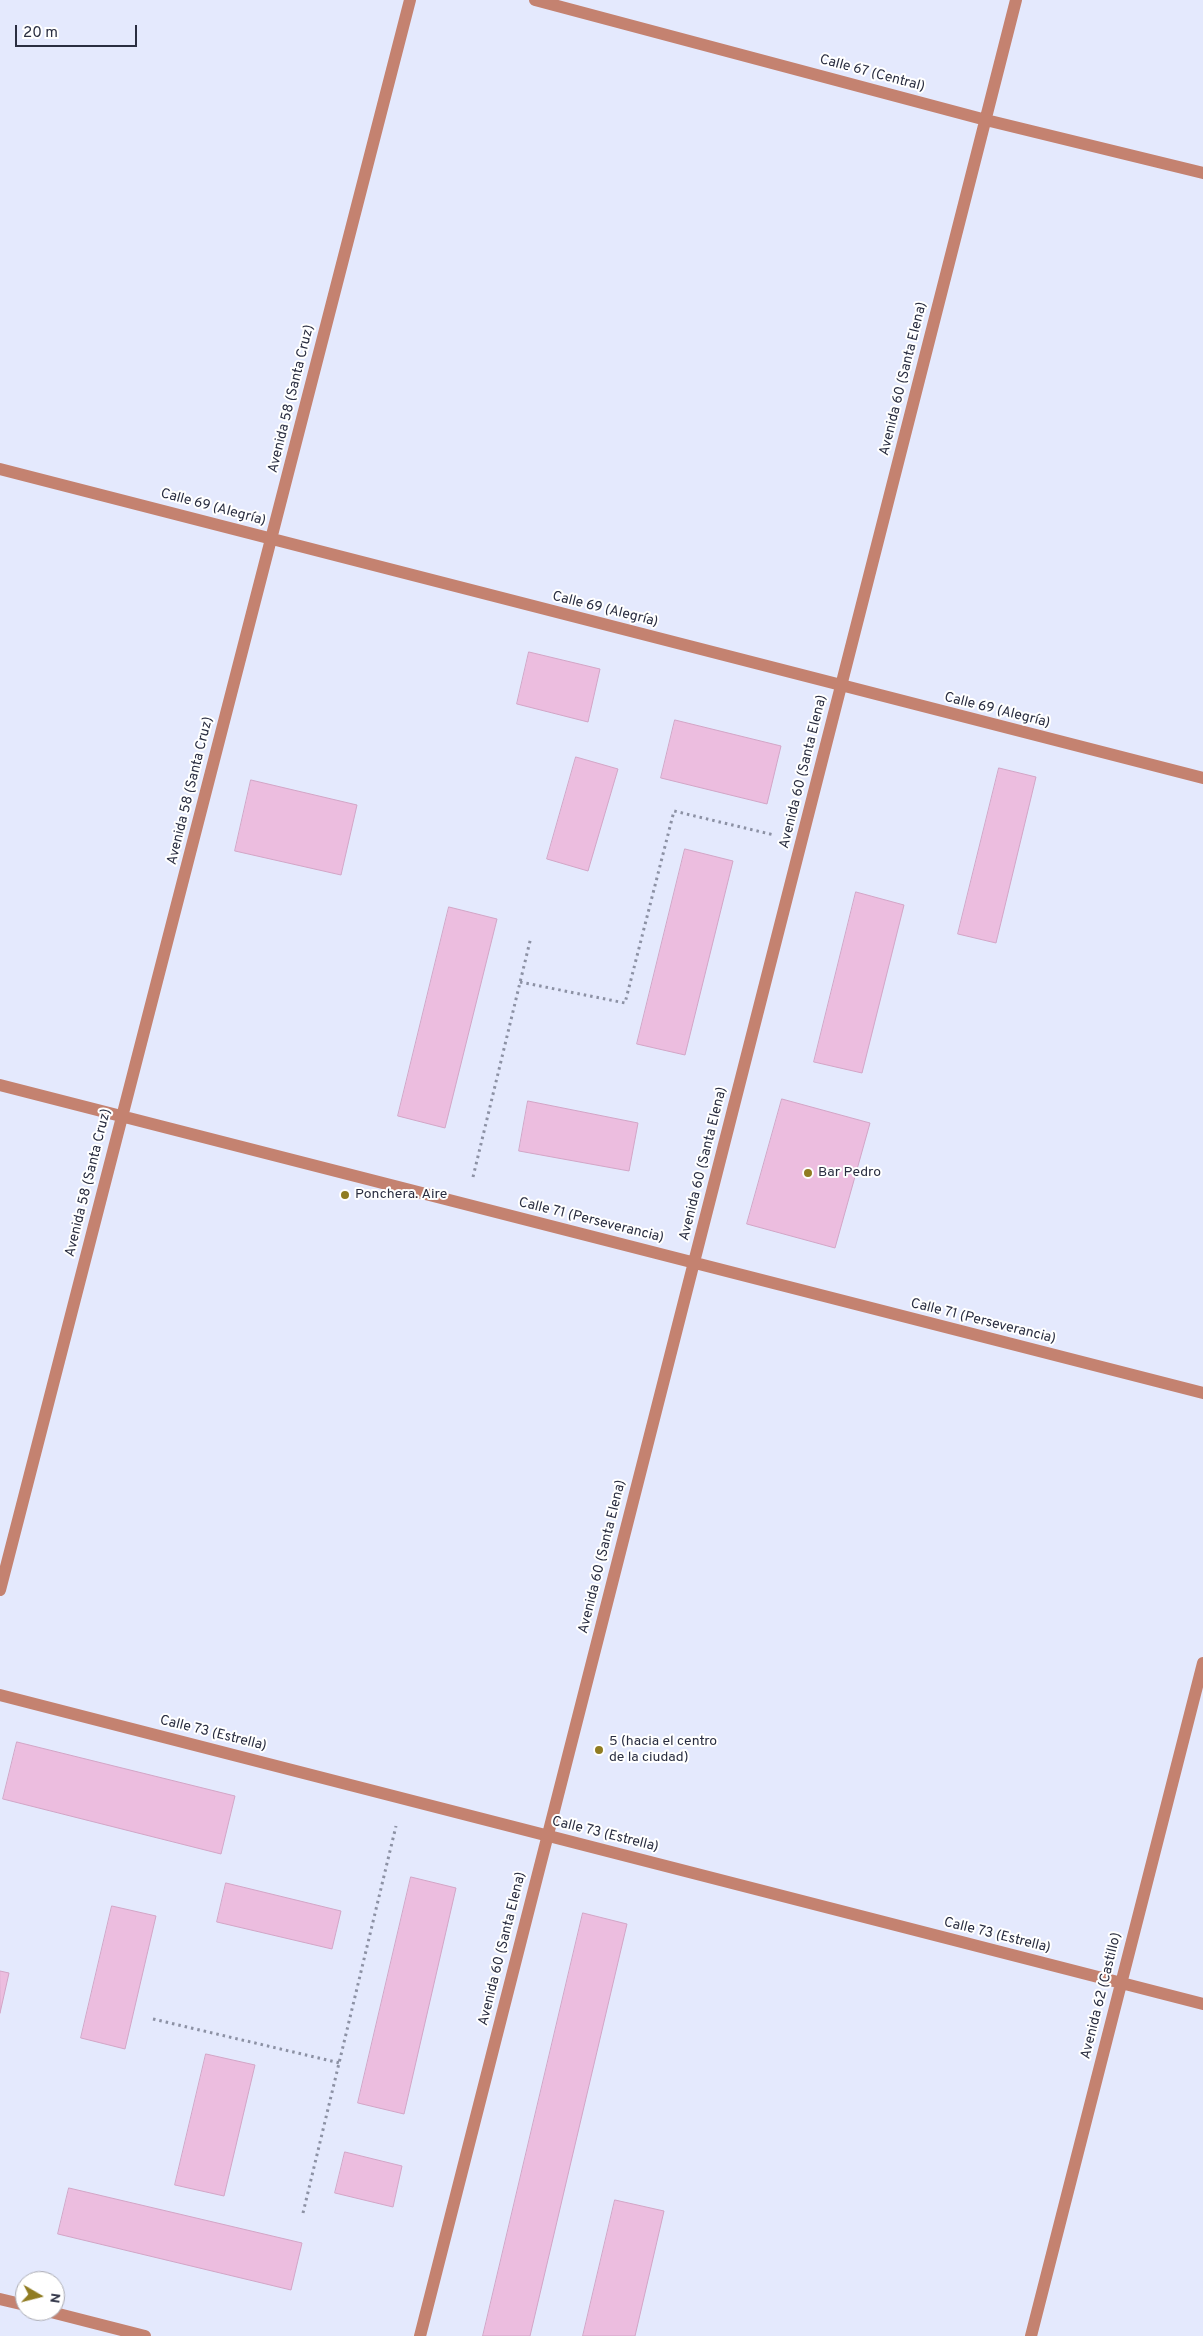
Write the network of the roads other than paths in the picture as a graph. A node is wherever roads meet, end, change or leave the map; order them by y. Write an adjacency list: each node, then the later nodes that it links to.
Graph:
1 (410, 0): 7 (street, Avenida 58 (Santa Cruz))
2 (535, 0): 4 (street, Calle 67 (Central))
3 (1016, 0): 4 (street, Avenida 60 (Santa Elena))
4 (986, 120): 5 (street, Calle 67 (Central)); 8 (street, Avenida 60 (Santa Elena))
5 (1203, 173)
6 (0, 469): 7 (street, Calle 69 (Alegría))
7 (271, 539): 8 (street, Calle 69 (Alegría)); 11 (street, Avenida 58 (Santa Cruz))
8 (841, 686): 9 (street, Calle 69 (Alegría)); 12 (street, Avenida 60 (Santa Elena))
9 (1203, 778)
10 (0, 1085): 11 (street, Calle 71 (Perseverancia))
11 (122, 1116): 12 (street, Calle 71 (Perseverancia)); 14 (street, Avenida 58 (Santa Cruz))
12 (694, 1264): 13 (street, Calle 71 (Perseverancia)); 17 (street, Avenida 60 (Santa Elena))
13 (1203, 1393)
14 (0, 1590)
15 (1203, 1663): 18 (street, Avenida 62 (Castillo))
16 (0, 1695): 17 (street, Calle 73 (Estrella))
17 (548, 1835): 18 (street, Calle 73 (Estrella)); 24 (street, Avenida 60 (Santa Elena))
18 (1121, 1983): 19 (street, Calle 73 (Estrella)); 25 (street, Avenida 62 (Castillo))
19 (1203, 2004)
20 (0, 2299): 21 (street)
21 (15, 2303)
22 (65, 2316): 23 (street)
23 (145, 2336)
24 (420, 2336)
25 (1031, 2336)

